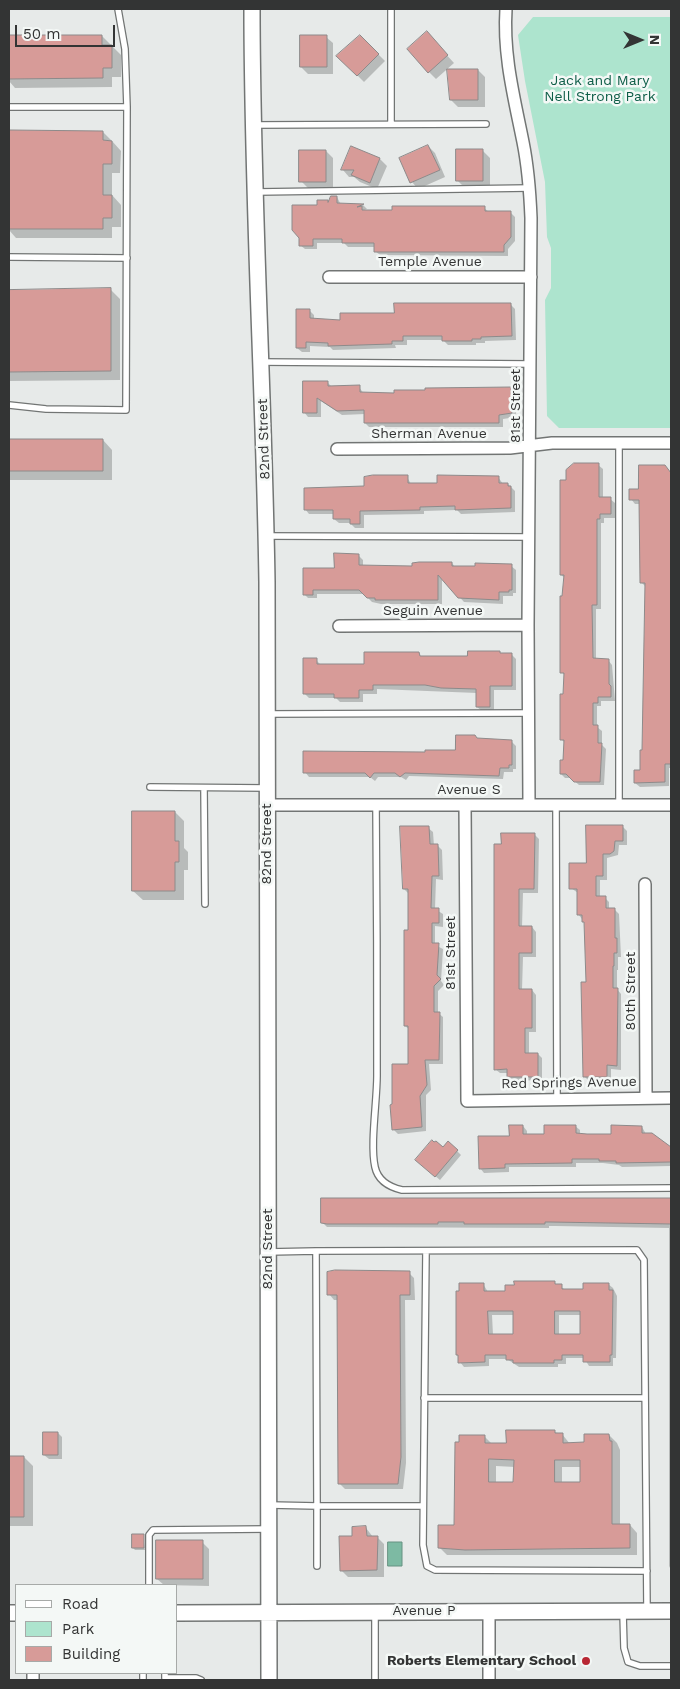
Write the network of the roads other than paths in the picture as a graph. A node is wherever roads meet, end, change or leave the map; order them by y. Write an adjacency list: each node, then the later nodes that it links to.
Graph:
1 (118, 9): 6 (lane)
2 (252, 9): 7 (main road, 82nd Street)
3 (391, 9): 8 (lane)
4 (506, 9): 10 (street, 81st Street)
5 (9, 107): 6 (lane)
6 (127, 107): 13 (lane)
7 (252, 124): 8 (lane); 11 (main road, 82nd Street)
8 (391, 124): 9 (lane)
9 (486, 124)
10 (529, 188): 11 (lane); 15 (street, 81st Street)
11 (254, 192): 16 (main road, 82nd Street)
12 (9, 257): 13 (lane)
13 (127, 258): 18 (lane)
14 (330, 277): 15 (street, Temple Avenue)
15 (531, 277): 17 (street, 81st Street)
16 (261, 362): 17 (lane); 23 (main road, 82nd Street)
17 (531, 364): 21 (street, 81st Street)
18 (9, 405)
19 (619, 443): 20 (street, Sherman Avenue); 21 (street, Sherman Avenue); 37 (lane)
20 (671, 443)
21 (531, 445): 22 (street, Sherman Avenue); 24 (street, 81st Street)
22 (337, 449)
23 (266, 536): 24 (lane); 28 (main road, 82nd Street)
24 (529, 537): 25 (street, 81st Street)
25 (528, 625): 26 (street, Seguin Avenue); 27 (street, 81st Street)
26 (339, 626)
27 (529, 713): 28 (lane); 35 (street, 81st Street)
28 (267, 714): 31 (main road, 82nd Street)
29 (150, 787): 30 (lane)
30 (204, 788): 31 (lane); 40 (lane)
31 (267, 788): 32 (main road, 82nd Street)
32 (267, 805): 33 (street, Avenue S); 48 (main road, 82nd Street)
33 (376, 805): 34 (street, Avenue S); 45 (lane)
34 (465, 805): 35 (street, Avenue S); 44 (street, 81st Street)
35 (529, 805): 36 (street, Avenue S)
36 (556, 805): 37 (street, Avenue S); 41 (lane)
37 (619, 805): 38 (street, Avenue S)
38 (671, 805)
39 (645, 884): 42 (street, 80th Street)
40 (205, 904)
41 (556, 1098): 42 (street, Red Springs Avenue); 44 (street, Red Springs Avenue)
42 (646, 1098): 43 (street, Red Springs Avenue)
43 (671, 1098)
44 (467, 1101)
45 (671, 1188)
46 (316, 1251): 47 (lane); 48 (lane); 52 (lane)
47 (426, 1251): 49 (lane); 50 (lane)
48 (268, 1252): 51 (main road, 82nd Street)
49 (424, 1398): 50 (lane); 53 (lane)
50 (645, 1398): 56 (lane)
51 (268, 1505): 52 (lane); 54 (main road, 82nd Street)
52 (317, 1506): 53 (lane); 55 (lane)
53 (423, 1506): 56 (lane)
54 (268, 1530): 57 (lane); 64 (main road, 82nd Street)
55 (318, 1566)
56 (647, 1570): 61 (lane)
57 (149, 1584)
58 (375, 1611): 59 (main road, Avenue P); 64 (main road, Avenue P); 69 (lane)
59 (489, 1611): 60 (main road, Avenue P); 70 (street)
60 (623, 1611): 61 (main road, Avenue P); 65 (lane)
61 (647, 1611): 62 (main road, Avenue P)
62 (671, 1611)
63 (178, 1612): 64 (main road, Avenue P)
64 (268, 1612): 68 (main road, 82nd Street)
65 (671, 1666)
66 (165, 1674): 67 (lane)
67 (201, 1680)
68 (268, 1680)
69 (375, 1680)
70 (489, 1680)

